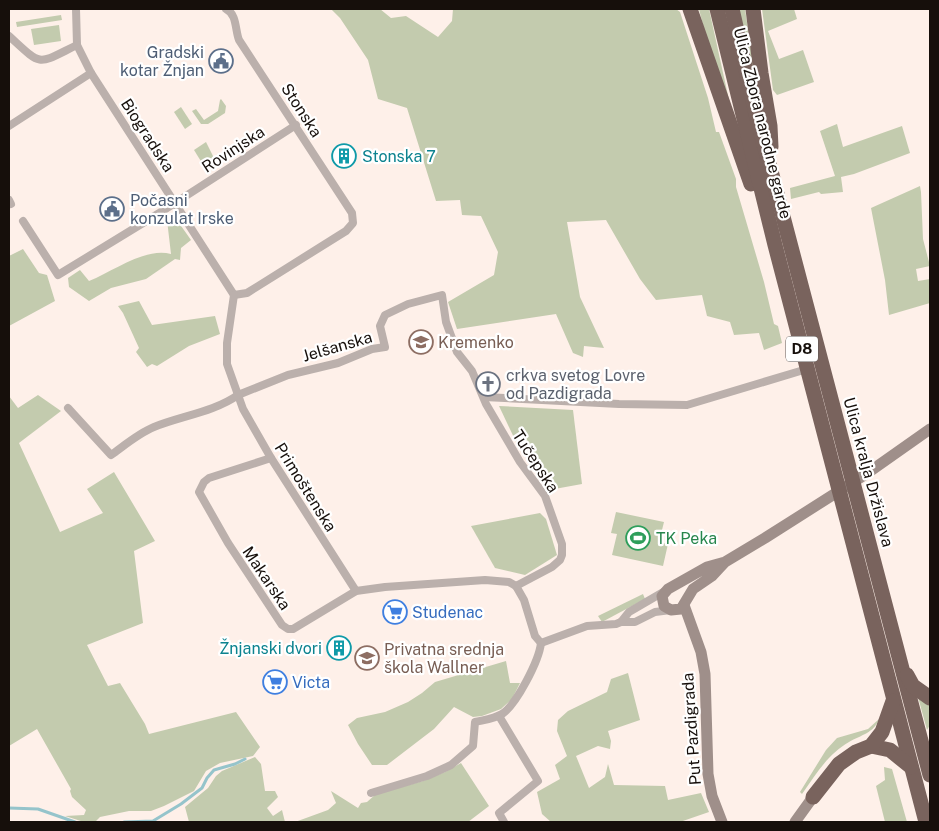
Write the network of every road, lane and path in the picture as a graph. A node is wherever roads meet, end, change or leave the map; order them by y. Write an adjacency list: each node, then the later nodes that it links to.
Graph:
1 (76, 9): 8 (street, Biogradska)
2 (690, 9): 15 (highway)
3 (717, 9): 15 (highway, Ulica Zbora narodne garde / D8)
4 (732, 9): 12 (highway, Ulica Zbora narodne garde / D8)
5 (753, 9): 12 (highway)
6 (228, 10): 10 (street, Stonska)
7 (9, 36): 8 (street)
8 (77, 45): 9 (street, Biogradska)
9 (91, 73): 11 (street); 13 (street, Biogradska)
10 (296, 125): 13 (street, Rovinjska); 16 (street, Stonska)
11 (9, 126)
12 (773, 178): 31 (highway, Ulica kralja Držislava / D8)
13 (176, 202): 14 (street, Rovinjska); 16 (street, Biogradska)
14 (23, 221)
15 (775, 245): 18 (highway, Ulica kralja Držislava / D8)
16 (234, 294): 19 (street, Primoštenska)
17 (442, 295): 19 (street, Jelšanska); 20 (street, Tučepska)
18 (807, 369): 20 (street); 33 (highway, Ulica kralja Držislava / D8)
19 (238, 395): 21 (street); 23 (street, Primoštenska)
20 (484, 397): 25 (street, Tučepska)
21 (68, 408)
22 (930, 429): 24 (street)
23 (271, 458): 27 (street, Primoštenska); 27 (street, Makarska)
24 (725, 562): 26 (street); 28 (street)
25 (516, 586): 27 (street); 30 (street)
26 (668, 589): 28 (street); 28 (street); 29 (street)
27 (356, 590)
28 (679, 606): 29 (street); 42 (street, Put Pazdigrada)
29 (621, 622): 30 (street)
30 (541, 643): 34 (street)
31 (902, 666): 32 (highway); 38 (highway, Ulica kralja Držislava / D8)
32 (930, 698)
33 (894, 700): 36 (highway); 37 (highway, Ulica kralja Držislava / D8)
34 (499, 716): 39 (street); 41 (street)
35 (930, 738): 38 (highway)
36 (871, 746): 37 (highway); 40 (highway)
37 (911, 767): 44 (highway, Ulica kralja Držislava / D8)
38 (928, 768)
39 (371, 793)
40 (813, 797): 43 (street)
41 (504, 822)
42 (722, 822)
43 (795, 822)
44 (926, 822)

